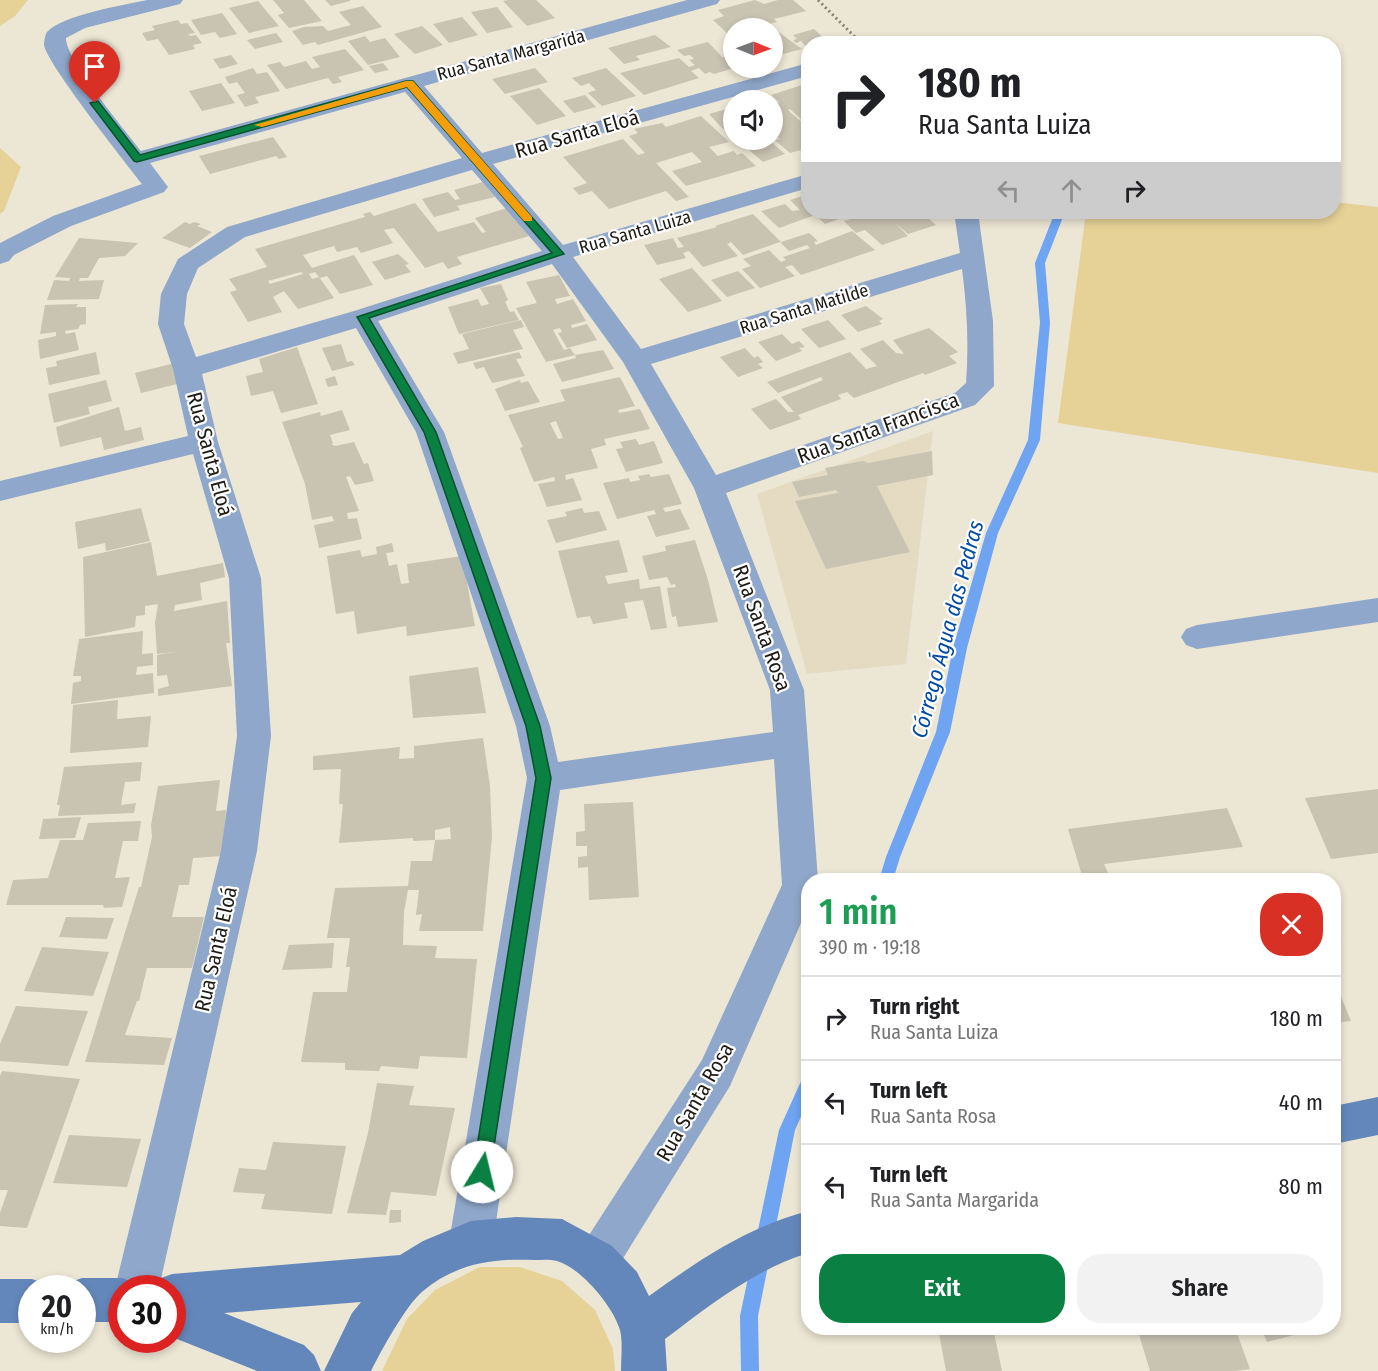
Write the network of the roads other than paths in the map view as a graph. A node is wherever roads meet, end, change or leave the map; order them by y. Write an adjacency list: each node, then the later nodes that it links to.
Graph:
1 (173, 0): 6 (street)
2 (710, 0): 3 (street, Rua Santa Margarida)
3 (674, 5): 5 (street, Rua Santa Margarida)
4 (801, 71): 7 (street, Rua Santa Eloá)
5 (409, 83): 6 (street, Rua Santa Margarida); 7 (street, Rua Santa Rosa)
6 (137, 159): 11 (street)
7 (478, 161): 10 (street, Rua Santa Rosa); 15 (street, Rua Santa Eloá)
8 (801, 183): 10 (street, Rua Santa Luiza)
9 (967, 219): 12 (street, Rua Santa Francisca)
10 (558, 254): 13 (street, Rua Santa Luiza); 14 (street, Rua Santa Rosa)
11 (0, 256)
12 (973, 257): 14 (street, Rua Santa Matilde); 17 (street, Rua Santa Francisca)
13 (363, 317): 15 (street, Rua Santa Luiza); 22 (street)
14 (635, 360): 17 (street, Rua Santa Rosa)
15 (187, 369): 16 (street, Rua Santa Eloá)
16 (204, 442): 18 (street); 28 (street, Rua Santa Eloá)
17 (709, 488): 21 (street, Rua Santa Rosa)
18 (0, 491)
19 (1378, 610): 20 (street)
20 (1197, 637)
21 (791, 743): 22 (street); 27 (street, Rua Santa Rosa)
22 (544, 778): 26 (street)
23 (1378, 1116): 24 (street)
24 (1341, 1124)
25 (801, 1234): 34 (street)
26 (471, 1242): 27 (street); 29 (street)
27 (597, 1262): 34 (street)
28 (140, 1275)
29 (406, 1276): 30 (street); 36 (street)
30 (186, 1295)
31 (0, 1301): 32 (street)
32 (18, 1301)
33 (186, 1321): 35 (street)
34 (642, 1328): 37 (street)
35 (298, 1371)
36 (347, 1371)
37 (644, 1371)

